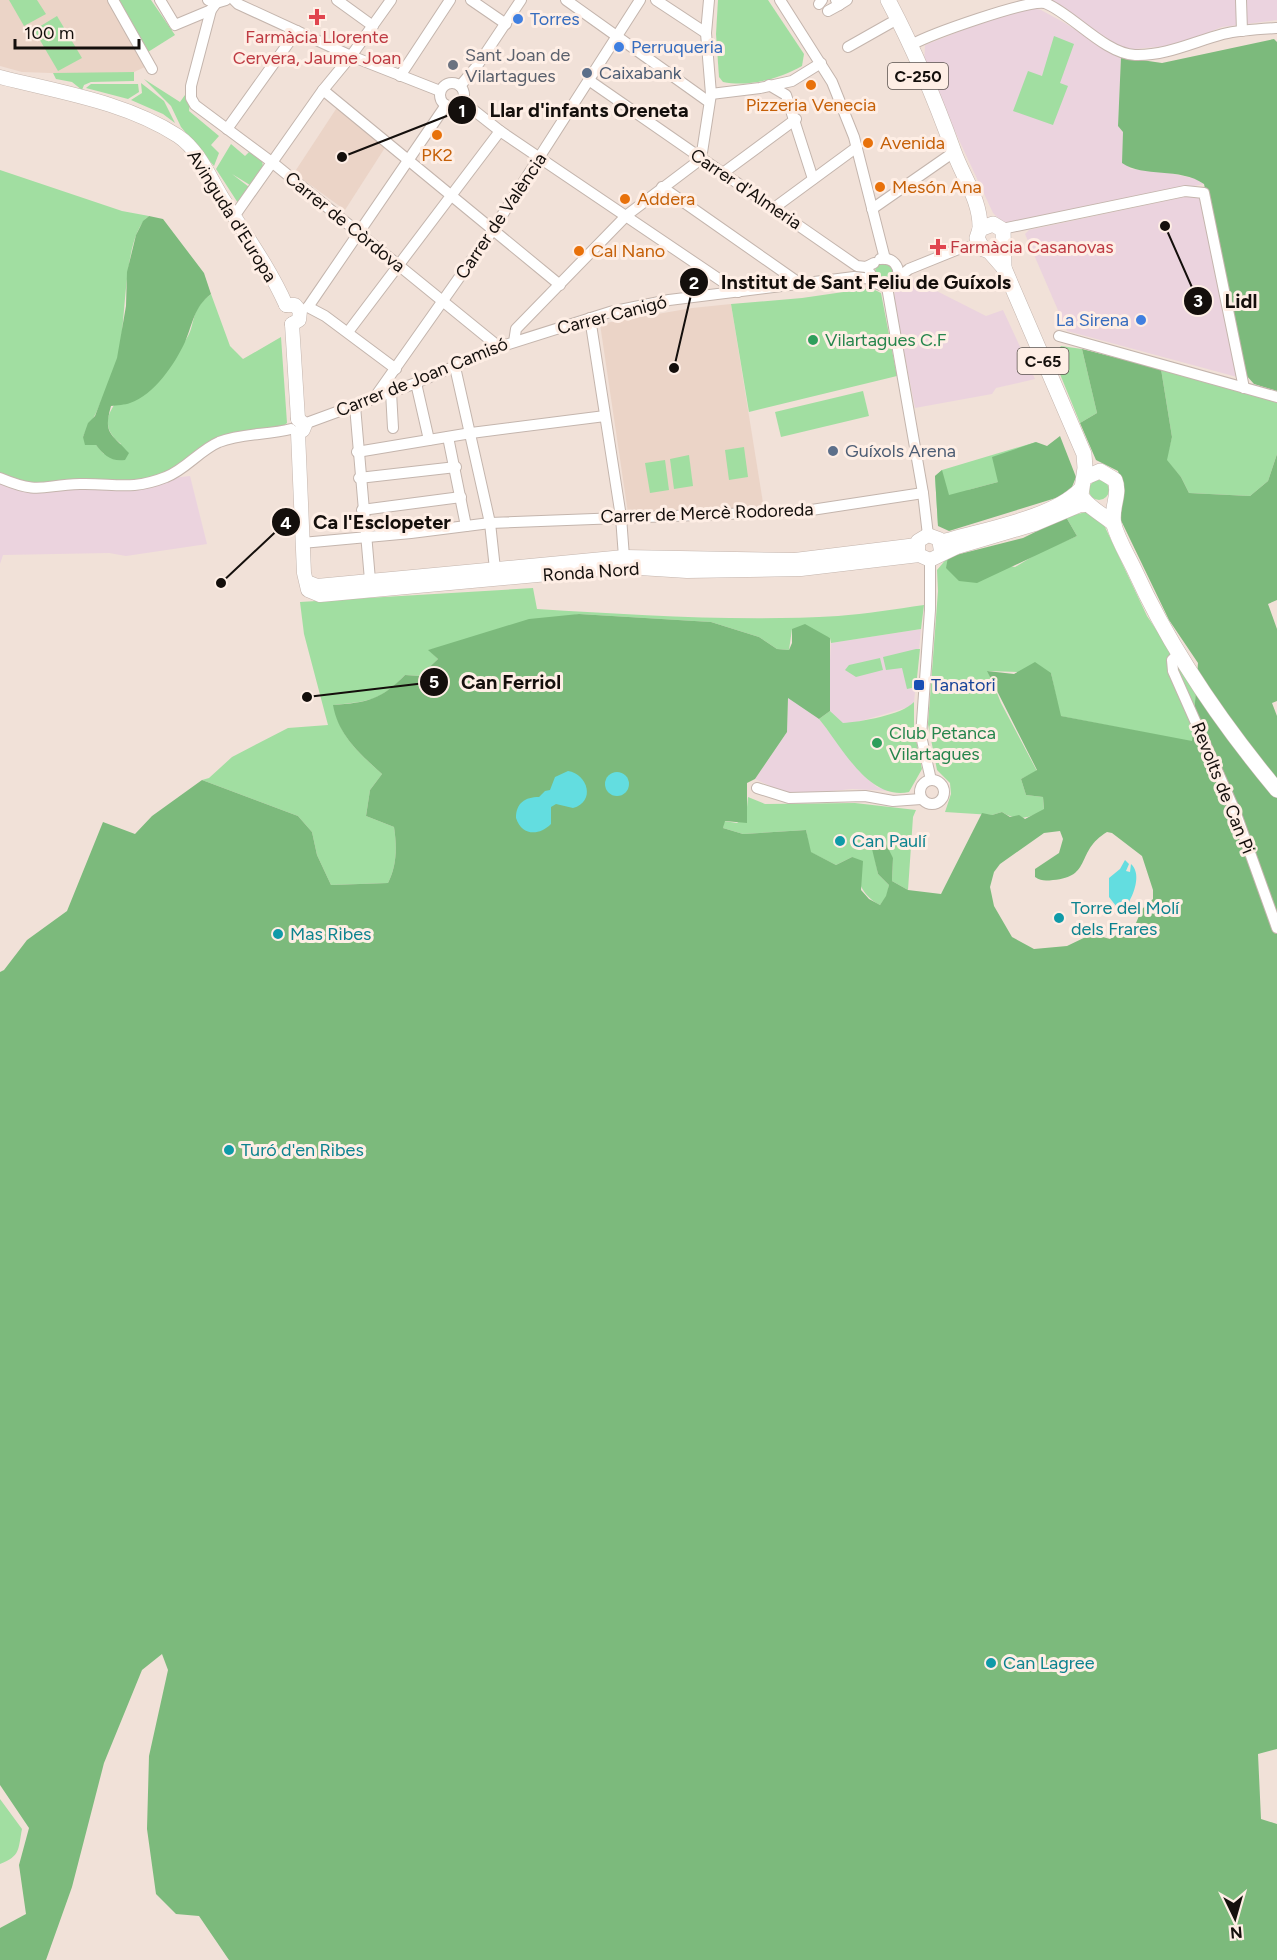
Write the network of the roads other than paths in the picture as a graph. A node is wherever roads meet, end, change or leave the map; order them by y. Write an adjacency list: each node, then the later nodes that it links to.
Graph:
1 (113, 0): 33 (street)
2 (160, 0): 19 (street)
3 (337, 0): 23 (street)
4 (391, 0): 23 (street)
5 (450, 0): 34 (street)
6 (471, 0): 22 (street)
7 (521, 0): 22 (street)
8 (566, 0): 28 (street)
9 (640, 0): 28 (street, Carrer de València)
10 (656, 0): 27 (street)
11 (709, 0): 27 (street)
12 (780, 0): 32 (street)
13 (882, 0): 21 (main road, C-250)
14 (888, 0): 29 (main road, C-250)
15 (1241, 0): 26 (street)
16 (1030, 1): 18 (street); 29 (street)
17 (841, 2): 20 (street)
18 (1044, 2): 26 (street)
19 (222, 3): 25 (street); 45 (street, Carrer de Còrdova)
20 (823, 5)
21 (894, 21): 30 (street); 48 (main road, C-250)
22 (506, 24): 38 (street)
23 (373, 26): 31 (street)
24 (1277, 28): 26 (street)
25 (297, 31): 31 (street); 45 (street)
26 (1242, 32)
27 (706, 33): 41 (street)
28 (616, 36): 36 (street, Carrer de València); 41 (street)
29 (911, 45): 48 (main road, C-250)
30 (848, 47)
31 (351, 56): 34 (street); 39 (street)
32 (821, 63): 37 (street); 47 (street)
33 (152, 69)
34 (400, 75): 40 (street)
35 (0, 77): 59 (street, Avinguda d'Europa)
36 (590, 81): 49 (street, Carrer de València); 50 (street, Carrer d'Almeria)
37 (769, 85): 41 (street); 44 (street)
38 (460, 86): 40 (street); 42 (street)
39 (323, 90): 51 (street); 52 (street)
40 (440, 91): 43 (street)
41 (710, 98): 50 (street)
42 (462, 101): 43 (street); 46 (street)
43 (446, 105): 51 (street)
44 (796, 119): 53 (street); 54 (street)
45 (227, 129): 52 (street, Carrer de Còrdova)
46 (500, 131): 49 (street); 56 (street)
47 (857, 147): 54 (street); 58 (street)
48 (954, 152): 58 (street); 63 (main road, C-250)
49 (541, 156): 60 (street); 61 (street, Carrer de València)
50 (701, 159): 53 (street, Carrer d'Almeria); 55 (street, Carrer de Joan Camisó)
51 (408, 160): 56 (street); 62 (street)
52 (273, 163): 59 (street); 62 (street, Carrer de Còrdova)
53 (723, 173): 57 (street, Carrer d'Almeria)
54 (813, 179): 57 (street)
55 (662, 188): 60 (street, Carrer de Joan Camisó); 69 (street)
56 (452, 196): 61 (street); 65 (street)
57 (774, 207): 66 (street, Carrer d'Almeria)
58 (872, 209): 64 (street)
59 (235, 215): 73 (street, Avinguda d'Europa)
60 (627, 215): 68 (street, Carrer de Joan Camisó); 71 (street)
61 (492, 231): 68 (street); 72 (street, Carrer de València)
62 (359, 233): 65 (street, Carrer de Còrdova); 74 (street)
63 (991, 238): 67 (street); 84 (street); 96 (main road, C-65)
64 (885, 259): 66 (street, Carrer Canigó); 67 (street)
65 (398, 265): 72 (street, Carrer de Còrdova); 77 (street)
66 (872, 270): 69 (street, Carrer Canigó); 70 (street, Carrer Canigó)
67 (902, 272): 70 (street)
68 (560, 285): 79 (street, Carrer de Joan Camisó)
69 (802, 285): 71 (street, Carrer Canigó)
70 (887, 286): 102 (street)
71 (738, 292): 75 (street, Carrer Canigó)
72 (443, 300): 80 (street, Carrer de Còrdova); 82 (street, Carrer de València)
73 (285, 305): 74 (street); 76 (street)
74 (304, 309): 76 (street); 77 (street)
75 (590, 318): 79 (street, Carrer Canigó); 89 (street)
76 (292, 324): 90 (street)
77 (348, 332): 82 (street)
78 (1059, 336): 84 (street)
79 (514, 342): 80 (street, Carrer de Joan Camisó)
80 (499, 347): 81 (street, Carrer de Joan Camisó)
81 (455, 367): 83 (street, Carrer de Joan Camisó); 92 (street)
82 (396, 369): 86 (street, Carrer de València)
83 (416, 383): 85 (street, Carrer de Joan Camisó); 94 (street)
84 (1244, 388): 87 (street)
85 (391, 392): 86 (street, Carrer de Joan Camisó); 91 (street)
86 (375, 397): 88 (street, Carrer de Joan Camisó)
87 (1277, 397)
88 (355, 406): 90 (street, Carrer de Joan Camisó); 95 (street)
89 (605, 416): 92 (street); 107 (street)
90 (298, 426): 99 (street, Carrer de Joan Camisó); 113 (street)
91 (393, 428)
92 (471, 434): 93 (street); 108 (street)
93 (448, 437): 94 (street); 97 (street)
94 (429, 440): 95 (street)
95 (357, 452): 100 (street)
96 (1084, 454): 98 (main road, C-65); 101 (main road, C-65)
97 (456, 467): 100 (street); 103 (street)
98 (1100, 471): 101 (main road); 104 (main road)
99 (0, 478)
100 (359, 478): 106 (street)
101 (1082, 484): 105 (main road); 114 (street, Ronda Nord)
102 (923, 493): 107 (street, Carrer de Mercè Rodoreda); 111 (street)
103 (461, 497): 106 (street); 110 (street)
104 (1113, 503): 105 (main road); 109 (main road)
105 (1093, 507): 109 (main road); 114 (street, Ronda Nord)
106 (362, 510): 112 (street)
107 (621, 517): 108 (street, Carrer de Mercè Rodoreda); 115 (street)
108 (490, 523): 110 (street, Carrer de Mercè Rodoreda); 116 (street)
109 (1114, 524): 119 (main road)
110 (466, 526): 112 (street, Carrer de Mercè Rodoreda)
111 (928, 535): 114 (street)
112 (365, 538): 113 (street, Carrer de Mercè Rodoreda); 117 (street)
113 (302, 543): 118 (street)
114 (929, 551): 115 (street, Ronda Nord); 118 (street, Ronda Nord); 120 (street)
115 (624, 557): 116 (street, Ronda Nord)
116 (495, 569): 117 (street, Ronda Nord)
117 (370, 580): 118 (street, Ronda Nord)
118 (308, 586)
119 (1180, 652): 122 (main road); 124 (street, Revolts de Can Pi)
120 (932, 780): 123 (street); 123 (street)
121 (757, 788): 123 (street)
122 (1277, 790)
123 (921, 799)
124 (1277, 928)

